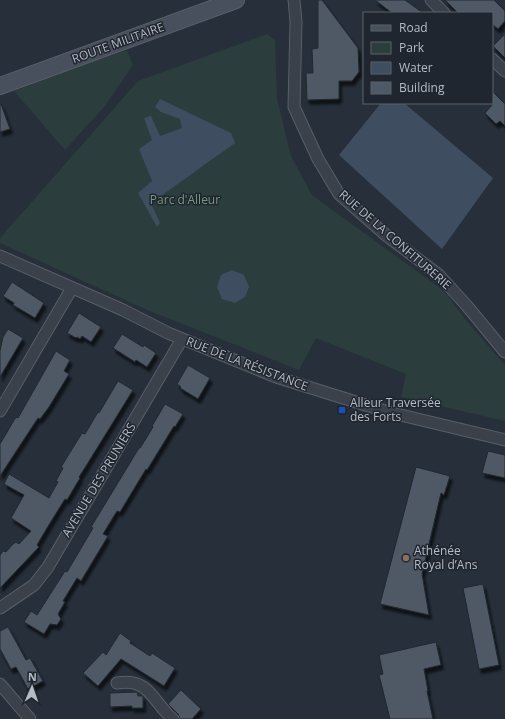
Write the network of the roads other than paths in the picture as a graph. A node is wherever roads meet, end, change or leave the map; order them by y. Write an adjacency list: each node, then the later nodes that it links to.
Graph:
1 (236, 0): 7 (street, ROUTE MILITAIRE)
2 (294, 0): 11 (street, RUE DE LA CONFITURERIE)
3 (431, 0): 4 (street)
4 (443, 12)
5 (493, 60): 6 (street)
6 (505, 71)
7 (0, 86)
8 (0, 256): 9 (street, RUE DE LA RÉSISTANCE)
9 (72, 288): 10 (street, RUE DE LA RÉSISTANCE); 12 (street)
10 (182, 339): 13 (street, RUE DE LA RÉSISTANCE); 14 (street, AVENUE DES PRUNIERS)
11 (505, 352)
12 (0, 411)
13 (505, 440)
14 (0, 608)
15 (117, 683): 18 (street)
16 (0, 684): 17 (street)
17 (30, 719)
18 (173, 719)

